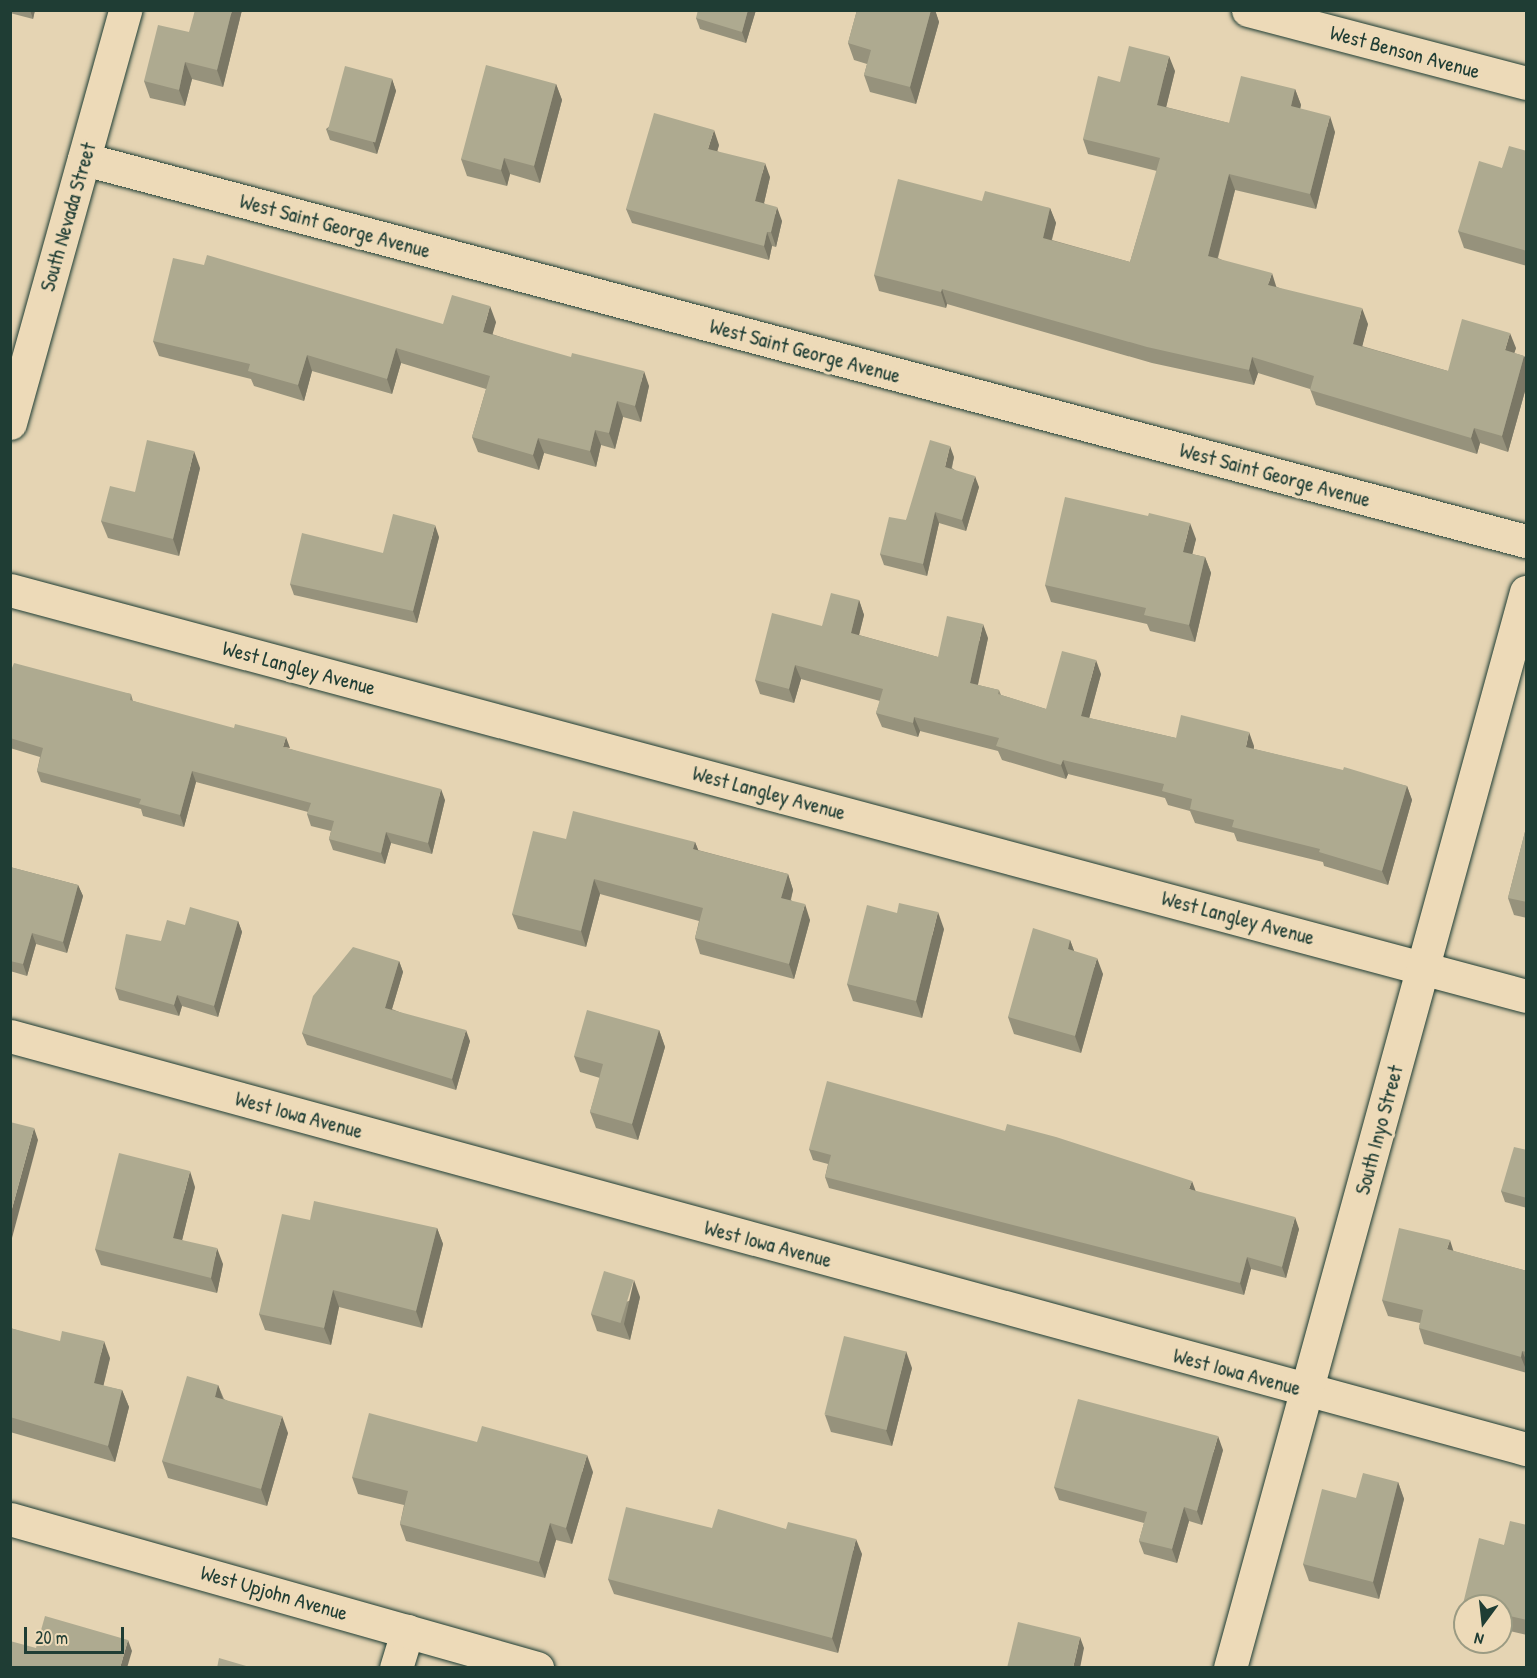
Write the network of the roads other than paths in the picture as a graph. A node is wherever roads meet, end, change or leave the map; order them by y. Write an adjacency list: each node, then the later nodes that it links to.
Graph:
1 (125, 10): 4 (street, South Nevada Street)
2 (1248, 10): 3 (street, West Benson Avenue)
3 (1527, 83)
4 (84, 159): 5 (street, South Nevada Street); 6 (street, West Saint George Avenue)
5 (10, 423)
6 (1527, 541)
7 (10, 590): 9 (street, West Langley Avenue)
8 (1527, 592): 9 (street, South Inyo Street)
9 (1423, 968): 10 (street, West Langley Avenue); 12 (street, South Inyo Street)
10 (1527, 996)
11 (10, 1036): 12 (street, West Iowa Avenue)
12 (1308, 1392): 13 (street, West Iowa Avenue); 18 (street, South Inyo Street)
13 (1527, 1449)
14 (10, 1519): 15 (street, West Upjohn Avenue)
15 (406, 1630): 16 (street); 17 (street, West Upjohn Avenue)
16 (396, 1668)
17 (537, 1668)
18 (1230, 1668)

